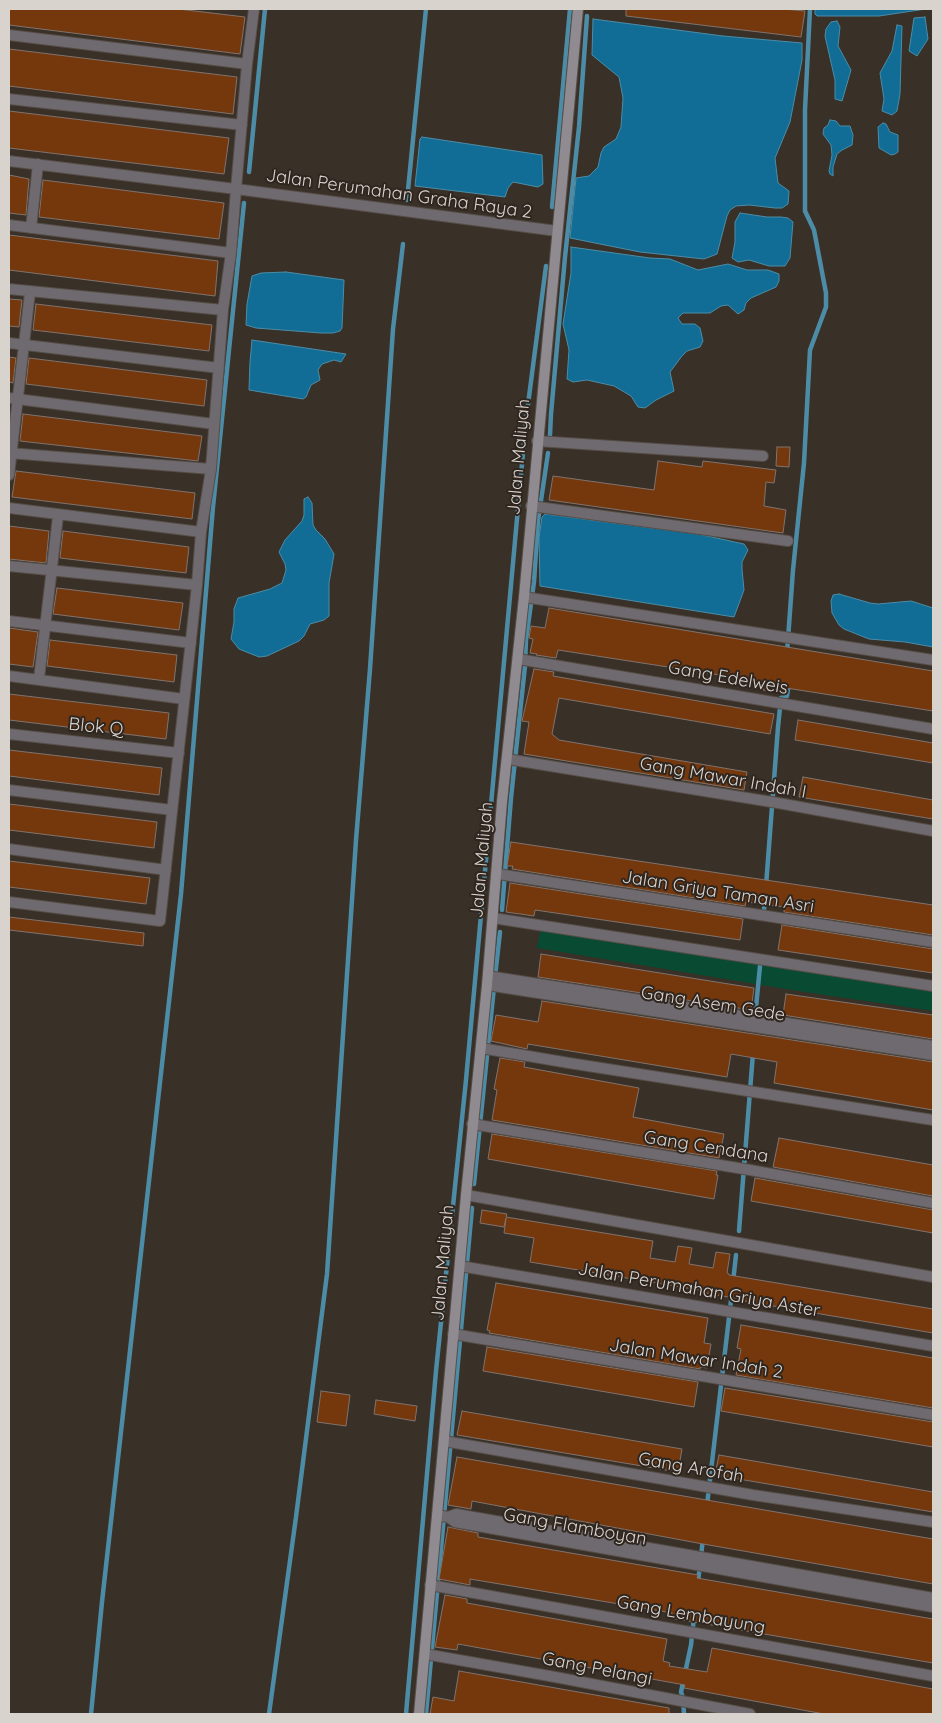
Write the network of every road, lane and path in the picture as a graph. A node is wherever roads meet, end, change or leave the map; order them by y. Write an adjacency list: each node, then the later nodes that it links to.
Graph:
1 (254, 9): 4 (street)
2 (578, 9): 12 (street, Jalan Maliyah)
3 (9, 35): 4 (street)
4 (247, 64): 6 (street)
5 (9, 98): 6 (street)
6 (242, 125): 9 (street)
7 (9, 161): 8 (street, Jalan Perumahan Graha Raya 2)
8 (38, 164): 9 (street, Jalan Perumahan Graha Raya 2); 11 (street)
9 (240, 190): 12 (street, Jalan Perumahan Graha Raya 2); 13 (street)
10 (9, 225): 11 (street)
11 (30, 228): 13 (street)
12 (557, 231): 22 (street, Jalan Maliyah)
13 (231, 252): 16 (street)
14 (9, 289): 15 (street)
15 (30, 292): 16 (street); 18 (street)
16 (223, 310): 19 (street)
17 (9, 343): 18 (street)
18 (24, 345): 19 (street); 20 (street)
19 (219, 368): 21 (street)
20 (13, 398): 21 (street); 23 (street)
21 (214, 424): 25 (street)
22 (537, 441): 24 (street); 27 (street, Jalan Maliyah)
23 (10, 454): 25 (street); 26 (street)
24 (763, 456)
25 (211, 469): 30 (street)
26 (9, 475)
27 (533, 506): 31 (street); 35 (street, Jalan Maliyah)
28 (9, 508): 29 (street)
29 (58, 516): 30 (street); 33 (street)
30 (201, 532): 34 (street)
31 (788, 541)
32 (9, 566): 33 (street)
33 (52, 571): 34 (street); 37 (street)
34 (197, 585): 38 (street)
35 (531, 598): 39 (street, Jalan Maliyah); 40 (street)
36 (9, 621): 37 (street)
37 (44, 626): 38 (street); 42 (street)
38 (191, 643): 43 (street)
39 (523, 660): 44 (street, Gang Edelweis); 47 (street, Jalan Maliyah)
40 (933, 660)
41 (9, 676): 42 (street)
42 (39, 679): 43 (street)
43 (184, 699): 46 (street)
44 (933, 729)
45 (9, 734): 46 (street, Blok Q)
46 (179, 753): 49 (street)
47 (513, 759): 50 (street, Gang Mawar Indah I); 53 (street, Jalan Maliyah)
48 (9, 790): 49 (street)
49 (172, 810): 52 (street)
50 (933, 831)
51 (9, 849): 52 (street)
52 (166, 870): 54 (street)
53 (503, 874): 55 (street, Jalan Maliyah); 56 (street, Jalan Griya Taman Asri)
54 (9, 902)
55 (499, 919): 57 (street, Jalan Maliyah); 58 (street)
56 (933, 942)
57 (494, 982): 59 (street, Gang Asem Gede); 61 (street, Jalan Maliyah)
58 (933, 986)
59 (762, 1024): 60 (street, Gang Asem Gede); 62 (street, Gang Asem Gede)
60 (933, 1046)
61 (486, 1049): 63 (street); 64 (street, Jalan Maliyah)
62 (933, 1055)
63 (933, 1120)
64 (478, 1125): 65 (street, Jalan Maliyah); 66 (street, Gang Cendana)
65 (466, 1195): 67 (street, Jalan Maliyah); 68 (street)
66 (933, 1202)
67 (466, 1267): 69 (street, Jalan Maliyah); 70 (street, Jalan Perumahan Griya Aster)
68 (933, 1277)
69 (459, 1335): 71 (street, Jalan Mawar Indah 2); 72 (street, Jalan Maliyah)
70 (933, 1346)
71 (933, 1415)
72 (450, 1442): 73 (street, Jalan Maliyah); 74 (street, Gang Arofah)
73 (444, 1516): 75 (street, Gang Flamboyan); 76 (street, Jalan Maliyah)
74 (933, 1522)
75 (701, 1561): 77 (street); 78 (street, Gang Flamboyan)
76 (436, 1586): 79 (street, Jalan Maliyah); 80 (street, Gang Lembayung)
77 (933, 1598)
78 (933, 1607)
79 (430, 1658): 81 (street, Gang Pelangi); 82 (street, Jalan Maliyah)
80 (933, 1676)
81 (689, 1706): 83 (street, Gang Pelangi); 84 (street, Gang Pelangi)
82 (419, 1714)
83 (714, 1714)
84 (750, 1714)

